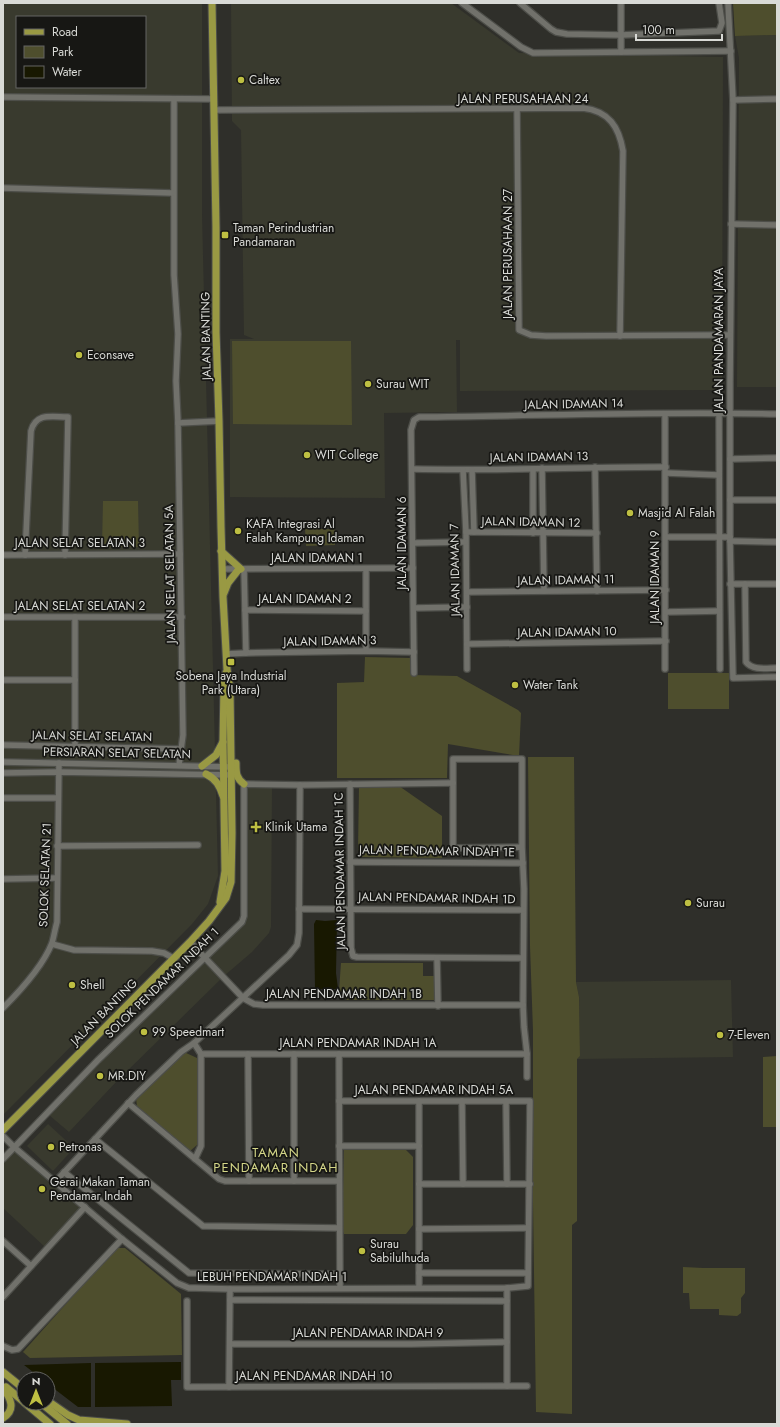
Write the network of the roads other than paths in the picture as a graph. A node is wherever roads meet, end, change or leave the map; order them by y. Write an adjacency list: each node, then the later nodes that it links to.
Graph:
1 (212, 3): 12 (main road, JALAN BANTING)
2 (462, 3): 9 (street)
3 (520, 3): 7 (street)
4 (622, 3): 7 (street)
5 (719, 3): 7 (street)
6 (728, 3): 8 (street, JALAN PANDAMARAN JAYA)
7 (622, 35): 9 (street)
8 (731, 51): 9 (street); 14 (street, JALAN PANDAMARAN JAYA)
9 (622, 52)
10 (3, 97): 11 (street)
11 (174, 98): 12 (street); 18 (street, JALAN SELAT SELATAN 5A)
12 (214, 98): 16 (main road, JALAN BANTING)
13 (777, 99): 14 (street)
14 (733, 100): 19 (street, JALAN PANDAMARAN JAYA)
15 (517, 109): 16 (street, JALAN PERUSAHAAN 24); 22 (street, JALAN PERUSAHAAN 24); 22 (street, JALAN PERUSAHAAN 27)
16 (214, 110): 28 (main road, JALAN BANTING)
17 (3, 188): 18 (street)
18 (173, 193): 29 (street, JALAN SELAT SELATAN 5A)
19 (732, 224): 20 (street); 21 (street, JALAN PANDAMARAN JAYA)
20 (777, 225)
21 (730, 335): 22 (street, JALAN PERUSAHAAN 27); 23 (street, JALAN PANDAMARAN JAYA)
22 (620, 336)
23 (730, 413): 25 (street, JALAN IDAMAN 14); 26 (street, JALAN IDAMAN 14); 31 (street, JALAN PANDAMARAN JAYA)
24 (665, 414): 25 (street, JALAN IDAMAN 14); 27 (street, JALAN IDAMAN 14); 38 (street, JALAN IDAMAN 9)
25 (719, 414): 39 (street, JALAN PANDAMARAN JAYA)
26 (777, 414)
27 (419, 417): 34 (street, JALAN IDAMAN 6)
28 (219, 421): 29 (street); 53 (main road, JALAN BANTING)
29 (178, 423): 54 (street, JALAN SELAT SELATAN 5A)
30 (777, 458): 31 (street)
31 (730, 459): 40 (street, JALAN PANDAMARAN JAYA)
32 (595, 467): 33 (street, JALAN IDAMAN 13); 38 (street, JALAN IDAMAN 13); 46 (street)
33 (542, 468): 35 (street, JALAN IDAMAN 13); 45 (street)
34 (412, 469): 36 (street, JALAN IDAMAN 13); 52 (street, JALAN IDAMAN 6)
35 (533, 469): 37 (street, JALAN IDAMAN 13); 44 (street)
36 (463, 470): 37 (street, JALAN IDAMAN 13); 42 (street, JALAN IDAMAN 7)
37 (472, 470): 43 (street, JALAN IDAMAN 7)
38 (666, 470): 39 (street, JALAN IDAMAN 13); 47 (street, JALAN IDAMAN 9)
39 (719, 475): 48 (street, JALAN PANDAMARAN JAYA)
40 (730, 500): 41 (street); 49 (street, JALAN PANDAMARAN JAYA)
41 (777, 500)
42 (466, 532): 43 (street, JALAN IDAMAN 12); 50 (street, JALAN IDAMAN 7)
43 (474, 532): 44 (street, JALAN IDAMAN 12)
44 (533, 532): 45 (street, JALAN IDAMAN 12)
45 (543, 533): 46 (street, JALAN IDAMAN 12); 66 (street)
46 (597, 533): 67 (street)
47 (666, 537): 48 (street); 65 (street, JALAN IDAMAN 9)
48 (718, 537): 49 (street); 74 (street, JALAN PANDAMARAN JAYA)
49 (730, 539): 51 (street); 62 (street, JALAN PANDAMARAN JAYA)
50 (466, 542): 52 (street); 68 (street, JALAN IDAMAN 7)
51 (777, 542)
52 (413, 543): 58 (street, JALAN IDAMAN 6)
53 (221, 551): 59 (main road, JALAN BANTING); 60 (main road)
54 (180, 554): 57 (street, JALAN SELAT SELATAN 3); 77 (street, JALAN SELAT SELATAN 5A)
55 (3, 555): 56 (street, JALAN SELAT SELATAN 3)
56 (25, 555): 57 (street, JALAN SELAT SELATAN 3); 57 (street)
57 (65, 555)
58 (413, 568): 61 (street, JALAN IDAMAN 1); 71 (street, JALAN IDAMAN 6)
59 (222, 569): 60 (street, JALAN IDAMAN 1); 69 (main road, JALAN BANTING)
60 (242, 569): 61 (street, JALAN IDAMAN 1); 69 (main road); 72 (street)
61 (366, 569): 73 (street)
62 (730, 584): 63 (street); 91 (street, JALAN PANDAMARAN JAYA)
63 (745, 584): 64 (street); 85 (street)
64 (777, 584)
65 (666, 590): 67 (street, JALAN IDAMAN 11); 75 (street, JALAN IDAMAN 9)
66 (544, 591): 67 (street, JALAN IDAMAN 11); 68 (street, JALAN IDAMAN 11)
67 (597, 591)
68 (467, 592): 70 (street, JALAN IDAMAN 7)
69 (222, 597): 84 (main road, JALAN BANTING)
70 (467, 607): 71 (street); 80 (street, JALAN IDAMAN 7)
71 (414, 608): 82 (street, JALAN IDAMAN 6)
72 (245, 610): 73 (street, JALAN IDAMAN 2); 83 (street)
73 (366, 611): 81 (street)
74 (720, 611): 75 (street); 88 (street, JALAN PANDAMARAN JAYA)
75 (666, 612): 79 (street, JALAN IDAMAN 9)
76 (75, 616): 77 (street, JALAN SELAT SELATAN 2); 78 (street, JALAN SELAT SELATAN 2); 93 (street)
77 (182, 616): 98 (street, JALAN SELAT SELATAN 5A)
78 (3, 617)
79 (666, 641): 80 (street, JALAN IDAMAN 10); 87 (street, JALAN IDAMAN 9)
80 (467, 644): 89 (street, JALAN IDAMAN 7)
81 (366, 651): 82 (street, JALAN IDAMAN 3); 83 (street, JALAN IDAMAN 3)
82 (414, 652): 90 (street, JALAN IDAMAN 6)
83 (246, 653): 84 (street, JALAN IDAMAN 3)
84 (226, 654): 86 (main road, JALAN BANTING)
85 (777, 668)
86 (227, 669): 94 (main road, JALAN BANTING); 95 (main road, JALAN BANTING)
87 (665, 669)
88 (720, 669)
89 (467, 670)
90 (414, 673)
91 (777, 677)
92 (3, 680): 93 (street)
93 (75, 680): 97 (street)
94 (223, 740): 102 (main road); 103 (main road, JALAN BANTING)
95 (231, 740): 103 (main road, JALAN BANTING); 109 (main road)
96 (3, 745): 97 (street, JALAN SELAT SELATAN)
97 (75, 747): 98 (street, JALAN SELAT SELATAN)
98 (181, 749): 101 (street, JALAN SELAT SELATAN 5A)
99 (3, 762): 100 (street, PERSIARAN SELAT SELATAN)
100 (59, 763): 101 (street, PERSIARAN SELAT SELATAN); 105 (street, SOLOK SELATAN 21)
101 (179, 765): 102 (street, PERSIARAN SELAT SELATAN)
102 (202, 766): 103 (street, PERSIARAN SELAT SELATAN)
103 (228, 767): 107 (main road, JALAN BANTING)
104 (3, 772): 105 (street, PERSIARAN SELAT SELATAN)
105 (58, 772): 106 (street, PERSIARAN SELAT SELATAN); 113 (street, SOLOK SELATAN 21)
106 (206, 774): 107 (street, PERSIARAN SELAT SELATAN); 114 (main road)
107 (228, 775): 114 (main road, JALAN BANTING); 122 (main road, JALAN BANTING)
108 (453, 783): 110 (street); 117 (street); 117 (street)
109 (244, 784): 111 (street); 129 (street, SOLOK PENDAMAR INDAH 1)
110 (350, 784): 111 (street); 118 (street, JALAN PENDAMAR INDAH 1C)
111 (300, 785): 124 (street)
112 (3, 798): 113 (street)
113 (57, 798): 116 (street, SOLOK SELATAN 21)
114 (225, 802): 122 (main road, JALAN BANTING)
115 (198, 845): 116 (street)
116 (57, 846): 120 (street, SOLOK SELATAN 21)
117 (522, 847): 119 (street)
118 (350, 862): 119 (street, JALAN PENDAMAR INDAH 1E); 123 (street, JALAN PENDAMAR INDAH 1C)
119 (523, 863): 125 (street)
120 (57, 878): 121 (street); 127 (street, SOLOK SELATAN 21)
121 (3, 879)
122 (219, 906): 126 (main road, JALAN BANTING)
123 (351, 908): 124 (street, JALAN PENDAMAR INDAH 1D); 125 (street, JALAN PENDAMAR INDAH 1D); 130 (street, JALAN PENDAMAR INDAH 1C)
124 (299, 909): 132 (street)
125 (523, 910): 131 (street)
126 (190, 942): 128 (main road, JALAN BANTING); 129 (street, JALAN PENDAMAR INDAH 1B)
127 (52, 944): 128 (street); 135 (street, SOLOK SELATAN 21)
128 (173, 958): 148 (main road, JALAN BANTING)
129 (204, 958): 132 (street, JALAN PENDAMAR INDAH 1B); 153 (street, SOLOK PENDAMAR INDAH 1)
130 (437, 958): 131 (street, JALAN PENDAMAR INDAH 1C); 134 (street)
131 (523, 958): 133 (street)
132 (243, 998): 134 (street, JALAN PENDAMAR INDAH 1B); 136 (street)
133 (523, 1005): 134 (street, JALAN PENDAMAR INDAH 1B); 141 (street)
134 (438, 1006)
135 (3, 1008)
136 (194, 1043): 137 (street); 147 (street)
137 (201, 1054): 138 (street, JALAN PENDAMAR INDAH 1A); 155 (street)
138 (248, 1054): 139 (street, JALAN PENDAMAR INDAH 1A); 157 (street)
139 (294, 1054): 140 (street, JALAN PENDAMAR INDAH 1A); 158 (street)
140 (339, 1054): 141 (street, JALAN PENDAMAR INDAH 1A); 143 (street)
141 (527, 1054): 142 (street)
142 (527, 1077)
143 (339, 1101): 144 (street, JALAN PENDAMAR INDAH 5A); 151 (street)
144 (418, 1101): 145 (street, JALAN PENDAMAR INDAH 5A); 152 (street)
145 (462, 1101): 146 (street, JALAN PENDAMAR INDAH 5A); 162 (street)
146 (506, 1101): 163 (street); 164 (street, JALAN PENDAMAR INDAH 5A)
147 (128, 1103): 150 (street); 155 (street)
148 (3, 1130)
149 (3, 1136): 153 (street, LEBUH PENDAMAR INDAH 1)
150 (95, 1140): 156 (street); 166 (street)
151 (339, 1146): 152 (street); 159 (street)
152 (419, 1146): 161 (street)
153 (14, 1147): 154 (street, SOLOK PENDAMAR INDAH 1); 160 (street, LEBUH PENDAMAR INDAH 1)
154 (3, 1159)
155 (195, 1159): 157 (street)
156 (64, 1172): 160 (street); 174 (street)
157 (249, 1181): 158 (street)
158 (294, 1181): 159 (street)
159 (339, 1181): 166 (street)
160 (55, 1182): 165 (street, LEBUH PENDAMAR INDAH 1)
161 (419, 1184): 162 (street); 168 (street)
162 (463, 1184): 163 (street)
163 (507, 1184): 164 (street)
164 (530, 1184): 167 (street)
165 (85, 1208): 169 (street, LEBUH PENDAMAR INDAH 1); 171 (street)
166 (339, 1228): 174 (street)
167 (528, 1228): 168 (street); 173 (street)
168 (419, 1229): 172 (street)
169 (122, 1239): 178 (street, LEBUH PENDAMAR INDAH 1); 185 (street)
170 (3, 1241): 171 (street)
171 (31, 1266): 179 (street)
172 (419, 1273): 173 (street); 176 (street)
173 (528, 1273): 177 (street, LEBUH PENDAMAR INDAH 1)
174 (340, 1274): 175 (street)
175 (340, 1288): 176 (street, LEBUH PENDAMAR INDAH 1); 178 (street, LEBUH PENDAMAR INDAH 1)
176 (419, 1288): 177 (street, LEBUH PENDAMAR INDAH 1)
177 (507, 1288): 181 (street)
178 (230, 1289): 180 (street)
179 (3, 1296)
180 (230, 1300): 181 (street); 184 (street)
181 (507, 1300): 183 (street)
182 (187, 1301): 191 (street, JALAN PENDAMAR INDAH 10)
183 (507, 1342): 184 (street, JALAN PENDAMAR INDAH 9); 189 (street)
184 (230, 1344): 191 (street)
185 (4, 1347)
186 (3, 1372): 187 (main road)
187 (16, 1381)
188 (3, 1385): 193 (main road)
189 (507, 1386): 190 (street, JALAN PENDAMAR INDAH 10); 191 (street, JALAN PENDAMAR INDAH 10)
190 (527, 1386)
191 (230, 1387)
192 (3, 1389): 197 (main road)
193 (16, 1396)
194 (56, 1407): 200 (main road)
195 (34, 1411): 198 (main road)
196 (51, 1411): 199 (main road)
197 (3, 1418)
198 (50, 1424)
199 (67, 1424)
200 (127, 1424)

